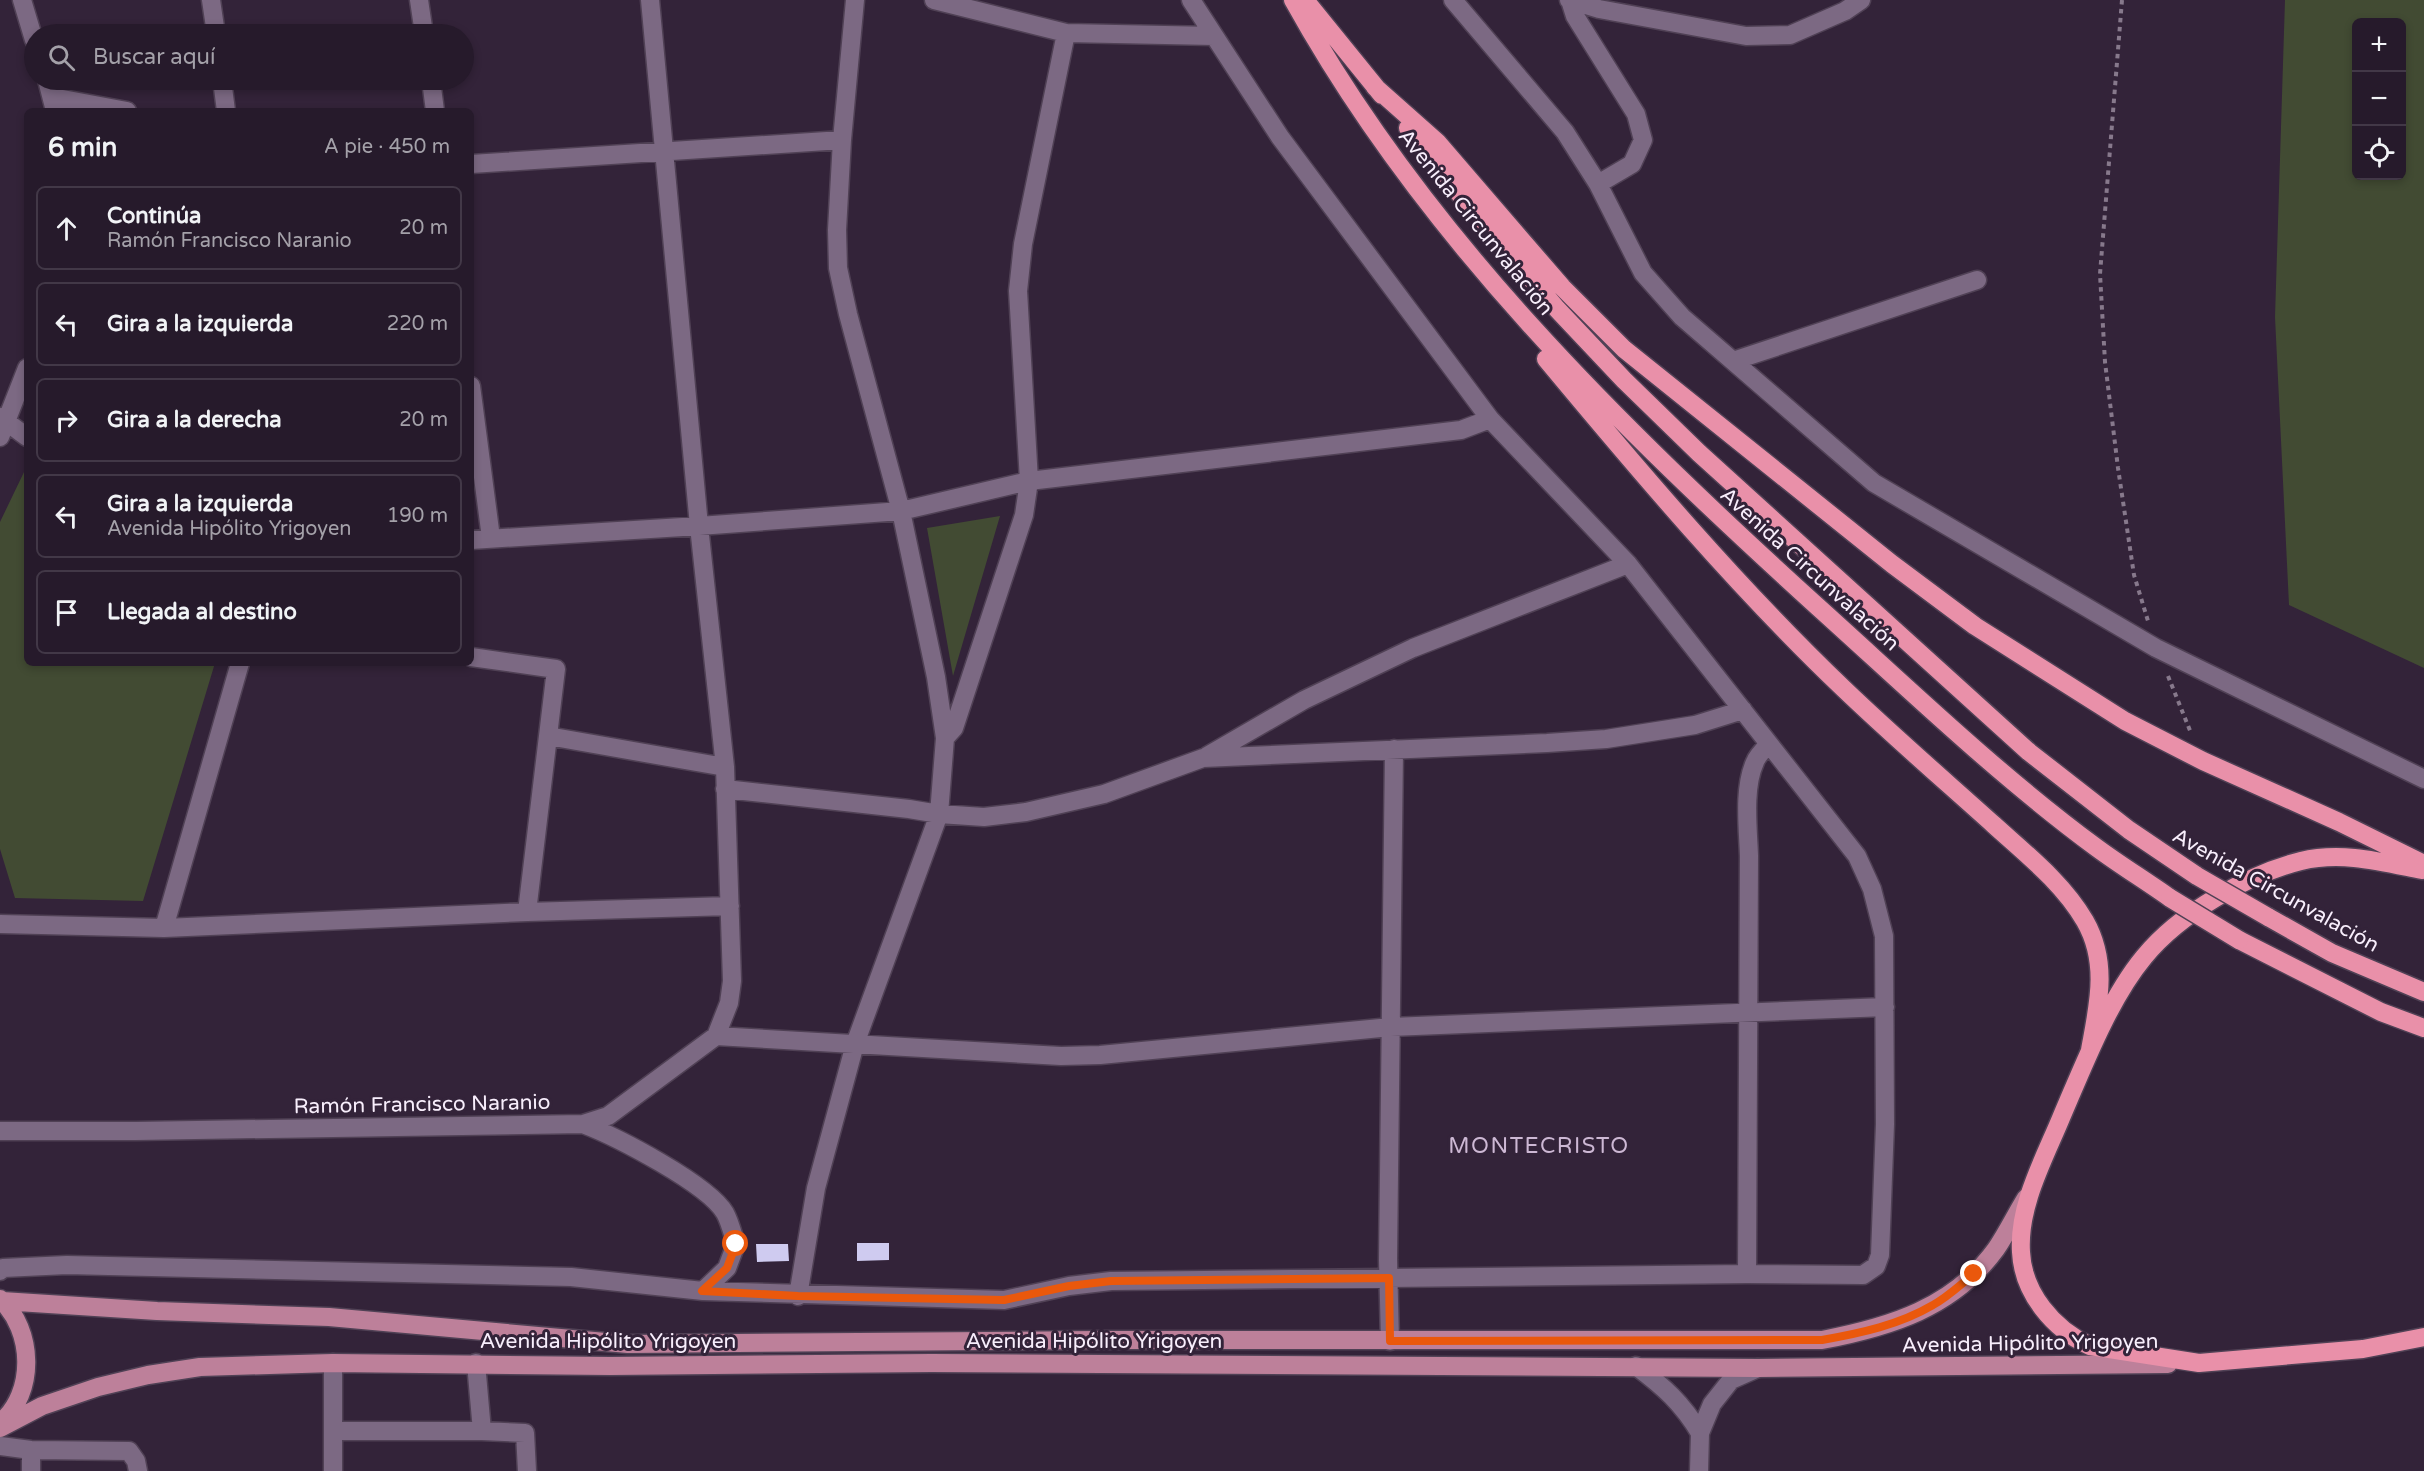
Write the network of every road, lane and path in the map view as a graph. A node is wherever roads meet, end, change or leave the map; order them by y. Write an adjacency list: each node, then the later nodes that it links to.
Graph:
1 (22, 0): 14 (street)
2 (211, 0): 15 (street)
3 (419, 0): 16 (street)
4 (650, 0): 27 (street)
5 (855, 0): 26 (street)
6 (934, 0): 17 (street)
7 (1191, 0): 18 (street)
8 (1293, 0): 30 (highway, Avenida Circunvalación)
9 (1305, 0): 19 (highway, Avenida Circunvalación)
10 (1570, 0): 11 (street); 29 (street)
11 (1862, 0)
12 (2122, 0): 44 (path)
13 (1458, 1): 29 (street)
14 (29, 24)
15 (215, 24)
16 (423, 24)
17 (1066, 33): 18 (street); 38 (street)
18 (1214, 36): 35 (street)
19 (1376, 87): 53 (highway); 64 (highway, Avenida Circunvalación, bridge)
20 (223, 90): 24 (street)
21 (432, 90): 25 (street)
22 (51, 96): 23 (street)
23 (112, 108)
24 (226, 108)
25 (435, 108)
26 (842, 140): 27 (street); 39 (street)
27 (663, 150): 28 (street); 40 (street)
28 (474, 164)
29 (1598, 184): 32 (street)
30 (1431, 208): 68 (highway, Avenida Circunvalación, bridge); 71 (highway)
31 (1977, 280): 32 (street)
32 (1733, 361): 44 (street)
33 (24, 375): 36 (street)
34 (474, 409): 41 (street)
35 (1490, 419): 38 (street); 43 (street)
36 (2, 425): 37 (street)
37 (24, 436)
38 (1029, 482): 39 (street); 49 (street)
39 (901, 511): 40 (street); 49 (street)
40 (699, 526): 41 (street); 54 (street)
41 (491, 538): 42 (street)
42 (474, 540)
43 (1628, 564): 47 (street); 52 (street)
44 (2156, 648): 53 (path); 55 (street)
45 (474, 657): 48 (street)
46 (239, 666): 63 (street)
47 (1743, 710): 50 (street); 51 (street)
48 (548, 736): 54 (street); 61 (street)
49 (945, 738): 57 (street)
50 (1769, 744): 65 (street); 66 (street)
51 (1394, 749): 52 (street); 67 (street)
52 (1203, 758): 57 (street)
53 (2203, 761): 58 (highway)
54 (725, 767): 56 (street)
55 (2424, 779)
56 (725, 789): 57 (street); 60 (street)
57 (939, 814): 70 (street)
58 (2424, 864)
59 (2424, 870): 71 (highway)
60 (730, 906): 61 (street); 69 (street)
61 (527, 912): 63 (street)
62 (0, 924): 63 (street)
63 (164, 928)
64 (2424, 992)
65 (1885, 1006): 66 (street); 76 (street)
66 (1748, 1012): 67 (street); 76 (street)
67 (1391, 1027): 70 (street); 77 (street)
68 (2424, 1028)
69 (716, 1036): 70 (street); 72 (street)
70 (855, 1044): 79 (street)
71 (2090, 1050): 74 (highway)
72 (583, 1124): 73 (street, Ramón Francisco Naranio); 78 (street, Ramón Francisco Naranio)
73 (0, 1131)
74 (2032, 1188): 82 (main road, Avenida Hipólito Yrigoyen); 85 (highway)
75 (0, 1270): 78 (street)
76 (1747, 1274): 77 (street)
77 (1389, 1278): 79 (street); 82 (street)
78 (702, 1291): 79 (street)
79 (798, 1296)
80 (1, 1300): 82 (main road, Avenida Hipólito Yrigoyen); 88 (main road)
81 (2424, 1337): 85 (highway)
82 (1390, 1341)
83 (333, 1363): 84 (main road, Avenida Hipólito Yrigoyen); 89 (main road, Avenida Hipólito Yrigoyen); 90 (street)
84 (476, 1363): 86 (main road, Avenida Hipólito Yrigoyen); 91 (street)
85 (2199, 1363): 87 (main road, Avenida Hipólito Yrigoyen)
86 (1636, 1366): 87 (main road, Avenida Hipólito Yrigoyen); 92 (street)
87 (1758, 1368): 92 (street)
88 (0, 1423)
89 (0, 1428)
90 (333, 1431): 91 (street); 97 (street)
91 (482, 1431): 98 (street)
92 (1700, 1433): 99 (street)
93 (0, 1446): 94 (street)
94 (31, 1450): 95 (street); 96 (street)
95 (31, 1471)
96 (138, 1471)
97 (333, 1471)
98 (527, 1471)
99 (1699, 1471)

